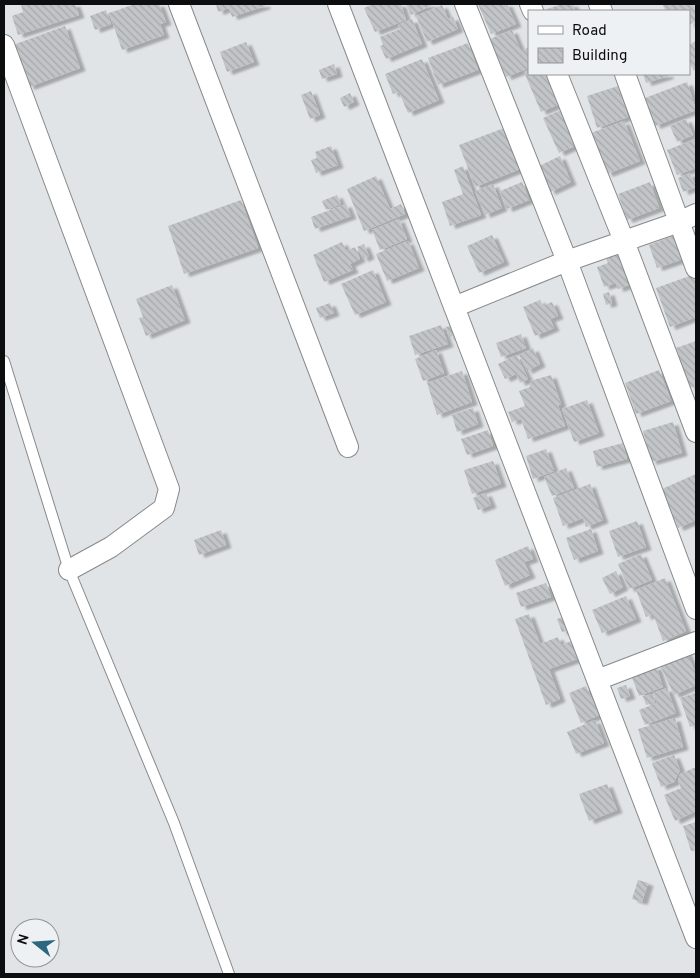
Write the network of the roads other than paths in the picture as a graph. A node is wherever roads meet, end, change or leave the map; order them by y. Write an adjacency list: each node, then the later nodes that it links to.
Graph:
1 (179, 4): 14 (street)
2 (338, 4): 11 (street)
3 (465, 4): 9 (street)
4 (4, 45): 15 (street)
5 (557, 75): 8 (street)
6 (625, 75): 7 (street)
7 (688, 218): 8 (street); 10 (street)
8 (624, 241): 9 (street); 13 (street)
9 (567, 261): 11 (street); 16 (street)
10 (696, 268)
11 (454, 307): 18 (street)
12 (4, 361): 15 (lane)
13 (696, 432)
14 (348, 447)
15 (69, 570): 20 (lane)
16 (696, 609)
17 (696, 642): 18 (street)
18 (596, 680): 19 (street)
19 (696, 938)
20 (229, 974)

